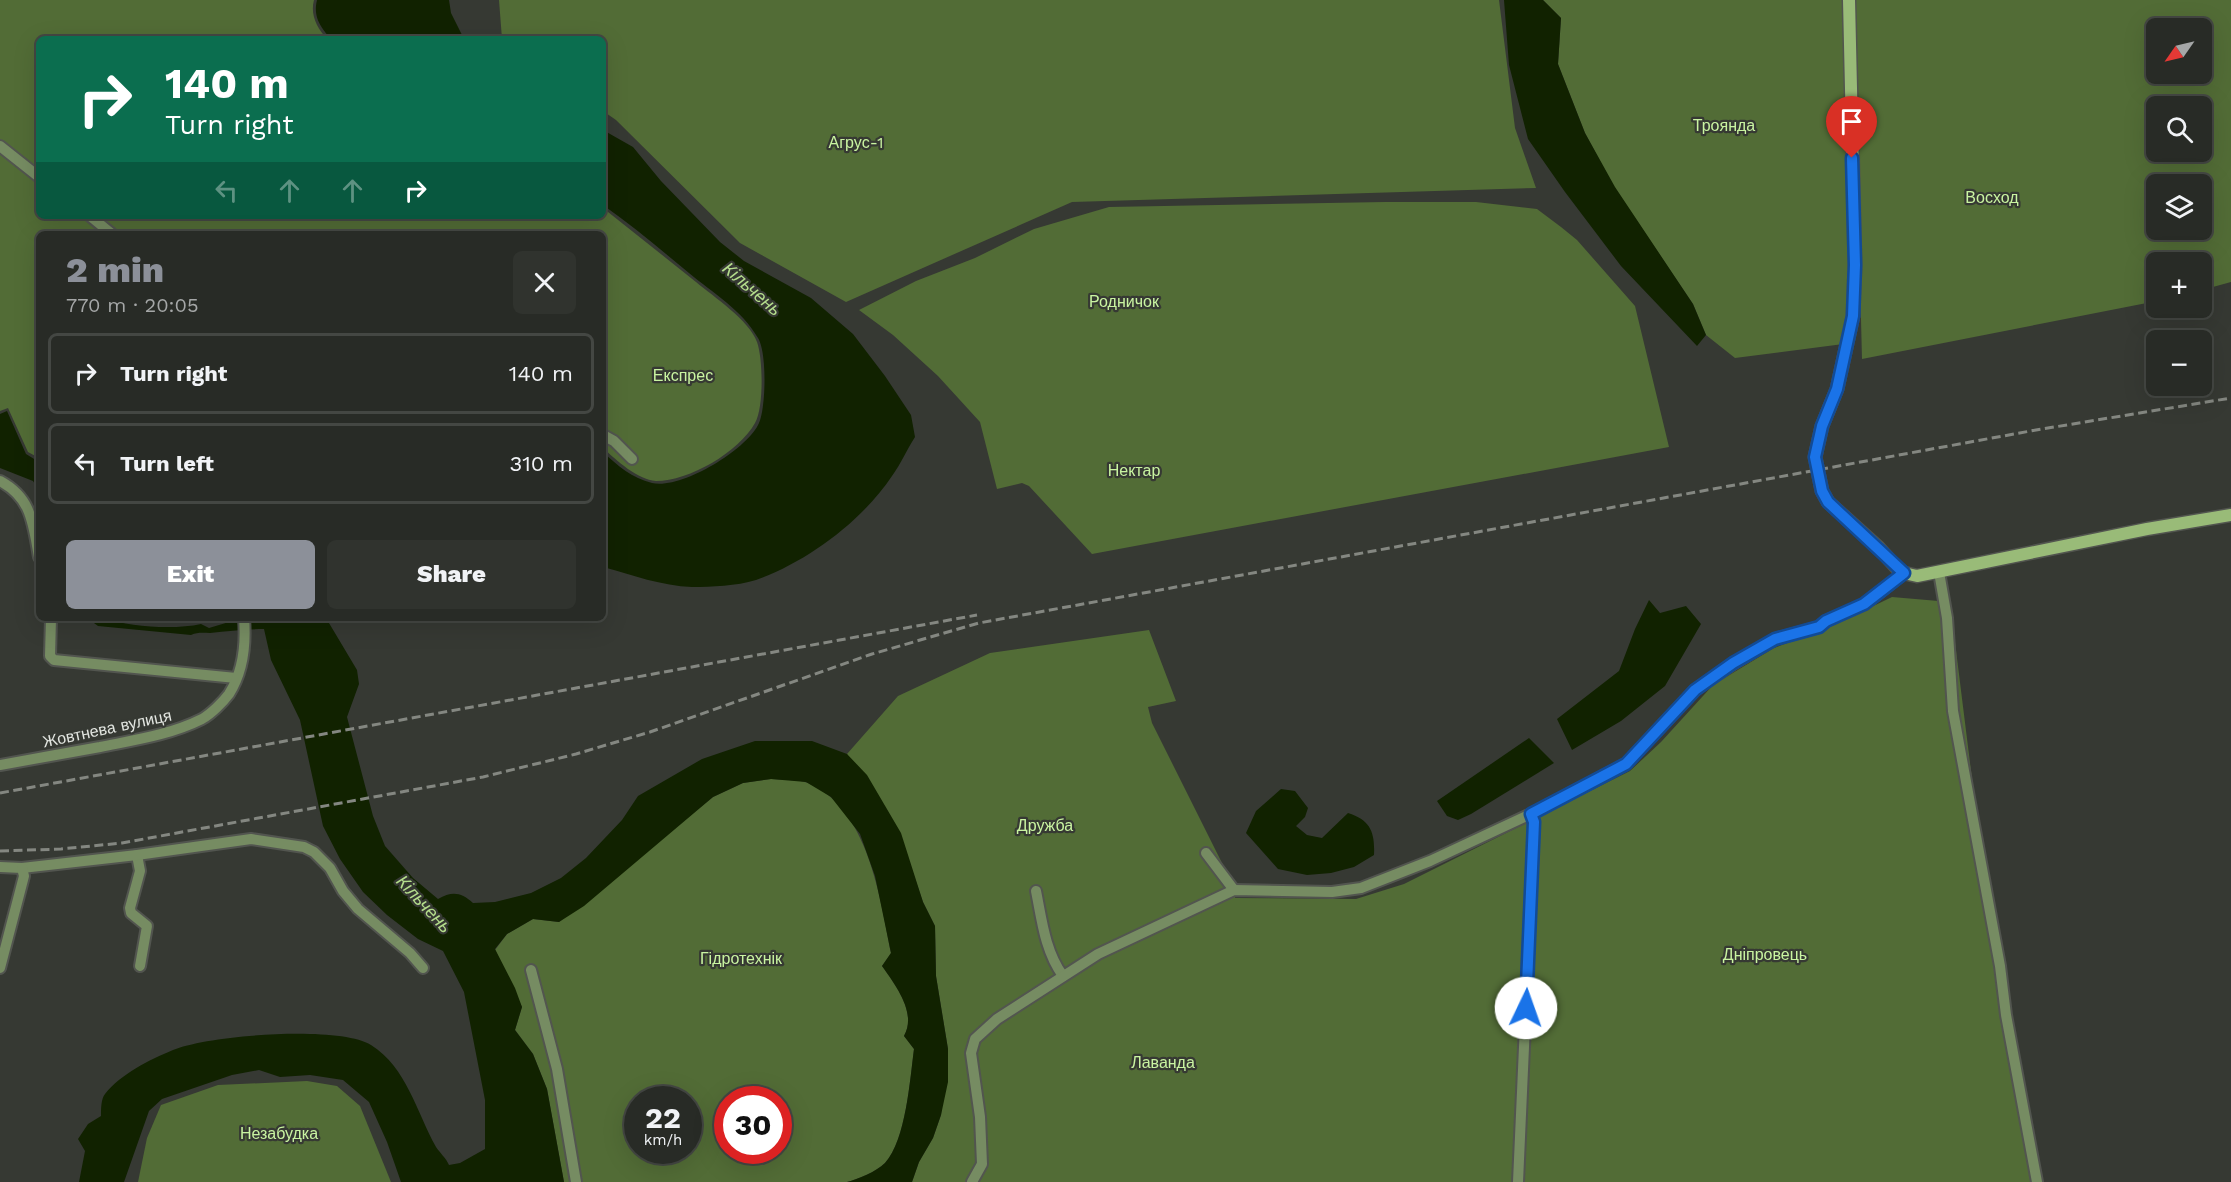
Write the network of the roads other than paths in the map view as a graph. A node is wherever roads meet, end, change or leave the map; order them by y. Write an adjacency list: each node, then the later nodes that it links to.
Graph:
1 (1849, 0): 11 (street)
2 (0, 146): 3 (street)
3 (36, 175)
4 (94, 219): 5 (street)
5 (108, 231)
6 (606, 437): 7 (street)
7 (632, 459)
8 (0, 481): 10 (street)
9 (2231, 515): 12 (street)
10 (36, 542)
11 (1904, 573): 12 (street); 17 (street)
12 (1939, 573): 32 (street)
13 (51, 621): 15 (street)
14 (244, 621): 15 (street)
15 (237, 678): 16 (street, Жовтнева вулиця)
16 (0, 765)
17 (1531, 814): 22 (street); 31 (street)
18 (1206, 853): 22 (street)
19 (137, 855): 21 (street); 24 (street); 26 (street)
20 (0, 867): 21 (street)
21 (22, 868): 25 (street)
22 (1234, 890): 28 (street)
23 (1036, 891): 28 (street)
24 (140, 966)
25 (0, 968)
26 (423, 968)
27 (531, 970): 29 (street)
28 (1063, 976): 30 (street)
29 (576, 1182)
30 (972, 1182)
31 (1518, 1182)
32 (2037, 1182)

